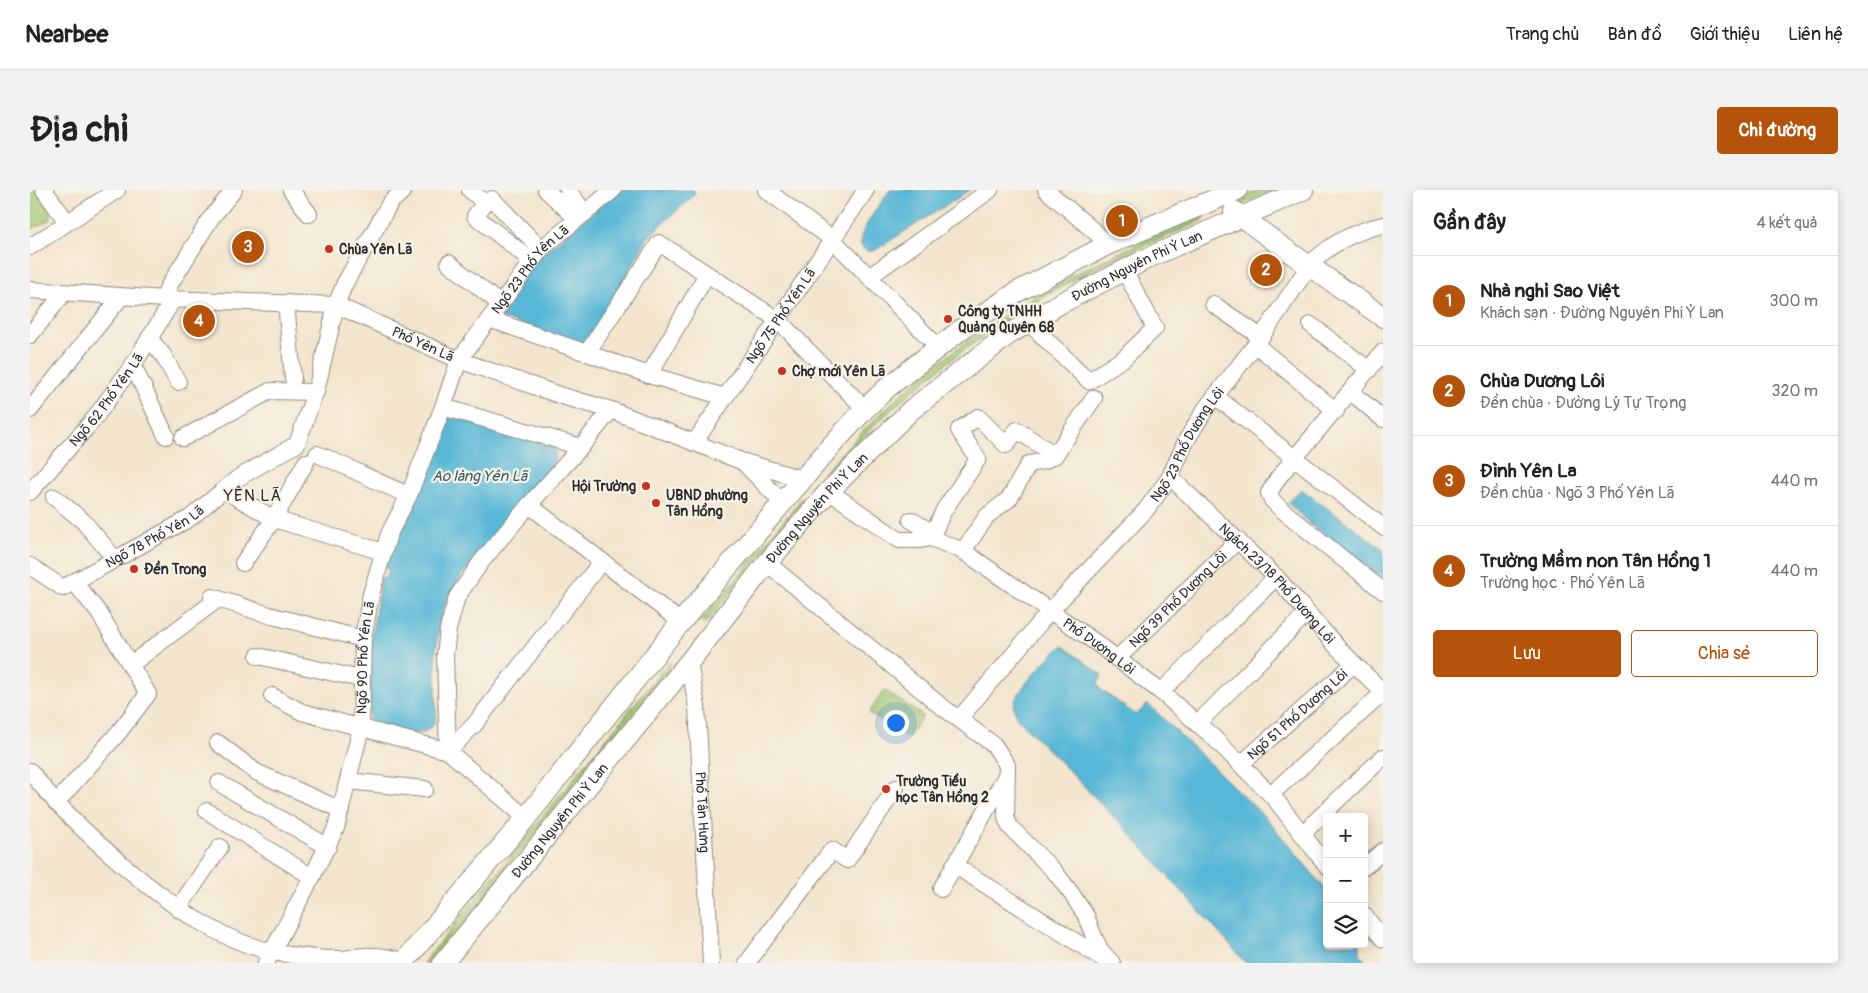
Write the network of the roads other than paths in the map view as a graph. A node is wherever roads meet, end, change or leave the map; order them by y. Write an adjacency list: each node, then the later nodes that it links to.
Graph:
1 (44, 190): 21 (street)
2 (117, 190): 21 (street)
3 (234, 190): 35 (street, Ngõ 62 Phố Yên Lã)
4 (291, 190): 18 (street)
5 (404, 190): 39 (street, Ngõ 78 Phố Yên Lã)
6 (470, 190): 26 (street)
7 (546, 190): 19 (street)
8 (568, 190): 19 (street)
9 (613, 190): 19 (street, Ngõ 23 Phố Yên Lã)
10 (766, 190): 23 (street)
11 (866, 190): 23 (street, Ngõ 75 Phố Yên Lã)
12 (990, 190): 31 (street)
13 (1046, 190): 24 (street)
14 (1236, 190): 16 (main road, Đường Nguyên Phi Ỷ Lan)
15 (1303, 190): 20 (main road, Đường Nguyên Phi Ỷ Lan)
16 (1214, 194): 20 (main road); 24 (main road, Đường Nguyên Phi Ỷ Lan)
17 (492, 199): 26 (street)
18 (309, 214)
19 (581, 216): 26 (street, Ngõ 23 Phố Yên Lã)
20 (1242, 217): 28 (main road); 29 (main road, Đường Nguyên Phi Ỷ Lan)
21 (67, 222): 25 (street)
22 (1382, 227): 28 (street, Ngõ 23 Phố Dương Lôi)
23 (832, 239): 31 (street); 42 (street, Ngõ 75 Phố Yên Lã)
24 (1109, 244): 48 (main road, Đường Nguyên Phi Ỷ Lan)
25 (30, 247)
26 (536, 255): 37 (street, Ngõ 23 Phố Yên Lã)
27 (449, 263): 37 (street)
28 (1309, 266): 40 (main road); 47 (street, Ngõ 23 Phố Dương Lôi)
29 (1124, 270): 43 (main road, Đường Nguyên Phi Ỷ Lan); 43 (street)
30 (708, 274): 42 (street); 50 (street); 54 (street)
31 (870, 277): 48 (street)
32 (30, 290): 33 (street, Phố Yên Lã)
33 (64, 292): 34 (street, Phố Yên Lã); 45 (street)
34 (121, 297): 35 (street, Phố Yên Lã); 64 (street)
35 (169, 300): 36 (street, Phố Yên Lã); 46 (street, Ngõ 62 Phố Yên Lã)
36 (286, 303): 39 (street, Phố Yên Lã); 55 (street)
37 (500, 304): 41 (street, Ngõ 23 Phố Yên Lã)
38 (1213, 304): 47 (street)
39 (336, 305): 51 (street, Phố Yên Lã); 57 (street, Ngõ 78 Phố Yên Lã)
40 (1383, 318)
41 (489, 319): 50 (street); 51 (street, Ngõ 23 Phố Yên Lã)
42 (778, 320): 60 (street, Ngõ 75 Phố Yên Lã); 63 (street)
43 (1028, 322): 78 (main road, Đường Nguyên Phi Ỷ Lan)
44 (1311, 325): 53 (street)
45 (30, 334)
46 (149, 338): 52 (street, Ngõ 62 Phố Yên Lã); 56 (street)
47 (1258, 341): 59 (street, Ngõ 23 Phố Dương Lôi); 66 (street)
48 (938, 347): 63 (main road, Đường Nguyên Phi Ỷ Lan)
49 (1383, 352): 53 (street)
50 (587, 353): 54 (street)
51 (459, 360): 62 (street, Ngõ 90 Phố Yên Lã); 65 (street, Phố Yên Lã)
52 (133, 365): 68 (street); 79 (street, Ngõ 62 Phố Yên Lã)
53 (1369, 370): 58 (street)
54 (649, 375): 60 (street)
55 (293, 380)
56 (178, 382)
57 (316, 392): 69 (street); 77 (street, Ngõ 78 Phố Yên Lã)
58 (1351, 392): 66 (street); 67 (street)
59 (1216, 396): 73 (street); 75 (street, Ngõ 23 Phố Dương Lôi)
60 (725, 398): 70 (street, Ngõ 75 Phố Yên Lã)
61 (1094, 398): 72 (street)
62 (443, 408): 71 (street); 80 (street, Ngõ 90 Phố Yên Lã)
63 (865, 409): 76 (main road, Đường Nguyên Phi Ỷ Lan)
64 (30, 410)
65 (611, 410): 70 (street, Phố Yên Lã); 71 (street)
66 (1336, 410): 73 (street)
67 (1383, 419)
68 (166, 436)
69 (183, 438)
70 (694, 442): 74 (street, Phố Yên Lã)
71 (581, 447): 83 (street)
72 (1055, 455): 87 (street); 89 (street)
73 (1295, 458): 86 (street); 98 (street)
74 (741, 461): 76 (street, Phố Yên Lã); 82 (street)
75 (1170, 477): 88 (street, Ngách 23/18 Phố Dương Lôi); 99 (street, Ngõ 23 Phố Dương Lôi)
76 (802, 479): 78 (main road); 82 (main road, Đường Nguyên Phi Ỷ Lan)
77 (224, 490): 84 (street); 91 (street, Ngõ 78 Phố Yên Lã)
78 (829, 490): 87 (street, Phố Dương Lôi); 94 (main road, Đường Nguyên Phi Ỷ Lan)
79 (30, 492)
80 (410, 495): 84 (street); 90 (street, Ngõ 90 Phố Yên Lã)
81 (54, 498): 91 (street)
82 (782, 502): 101 (main road, Đường Nguyên Phi Ỷ Lan)
83 (529, 505): 92 (street); 116 (street)
84 (274, 519): 90 (street); 93 (street)
85 (911, 520): 87 (street)
86 (1383, 527)
87 (932, 535): 89 (street, Phố Dương Lôi)
88 (1238, 540): 96 (street, Ngách 23/18 Phố Dương Lôi); 104 (street, Ngõ 39 Phố Dương Lôi)
89 (964, 551): 99 (street, Phố Dương Lôi)
90 (383, 552): 102 (street, Ngõ 90 Phố Yên Lã)
91 (115, 559): 97 (street, Ngõ 78 Phố Yên Lã)
92 (602, 561): 101 (street); 116 (street)
93 (243, 563)
94 (767, 563): 105 (main road, Đường Nguyên Phi Ỷ Lan); 112 (street)
95 (30, 566): 97 (street)
96 (1276, 578): 100 (street, Ngách 23/18 Phố Dương Lôi); 109 (street)
97 (69, 585): 107 (street)
98 (1383, 591)
99 (1050, 611): 104 (street, Phố Dương Lôi); 112 (street, Ngõ 23 Phố Dương Lôi)
100 (1307, 613): 106 (street, Ngách 23/18 Phố Dương Lôi); 113 (street)
101 (681, 622): 105 (main road); 129 (main road, Đường Nguyên Phi Ỷ Lan)
102 (363, 639): 107 (street); 108 (street, Ngõ 90 Phố Yên Lã)
103 (258, 656): 108 (street)
104 (1117, 659): 109 (street, Phố Dương Lôi)
105 (689, 662): 144 (main road, Đường Nguyên Phi Ỷ Lan); 145 (street, Phố Tân Hưng)
106 (1354, 664): 110 (street, Ngách 23/18 Phố Dương Lôi); 118 (street, Ngõ 51 Phố Dương Lôi)
107 (130, 665): 126 (street)
108 (361, 680): 114 (street, Ngõ 90 Phố Yên Lã)
109 (1160, 692): 113 (street, Phố Dương Lôi)
110 (1383, 692): 125 (street)
111 (272, 696): 114 (street)
112 (958, 720): 120 (street)
113 (1198, 724): 118 (street, Phố Dương Lôi)
114 (361, 728): 116 (street); 121 (street, Ngõ 90 Phố Yên Lã)
115 (218, 743): 127 (street)
116 (448, 751): 129 (street)
117 (1383, 757): 130 (street)
118 (1241, 764): 125 (street, Phố Dương Lôi)
119 (30, 771): 126 (street)
120 (1008, 772): 136 (street); 147 (street)
121 (348, 781): 124 (street); 127 (street, Ngõ 90 Phố Yên Lã)
122 (219, 783): 132 (street)
123 (896, 788): 146 (street)
124 (425, 790)
125 (1271, 794): 130 (street, Phố Dương Lôi)
126 (56, 803): 139 (street)
127 (341, 810): 132 (street, Ngõ 90 Phố Yên Lã)
128 (207, 811): 137 (street)
129 (526, 818): 143 (main road, Đường Nguyên Phi Ỷ Lan)
130 (1302, 834): 134 (street, Phố Dương Lôi)
131 (220, 847): 139 (street)
132 (328, 847): 137 (street, Ngõ 90 Phố Yên Lã)
133 (1383, 850): 135 (street)
134 (1323, 861)
135 (1368, 863)
136 (954, 865): 138 (street); 147 (street)
137 (312, 877): 142 (street, Ngõ 90 Phố Yên Lã)
138 (941, 889)
139 (178, 909): 142 (street)
140 (1368, 920): 141 (street)
141 (1382, 937)
142 (270, 957): 143 (street)
143 (404, 962)
144 (443, 963)
145 (711, 963)
146 (747, 963)
147 (1111, 963)

